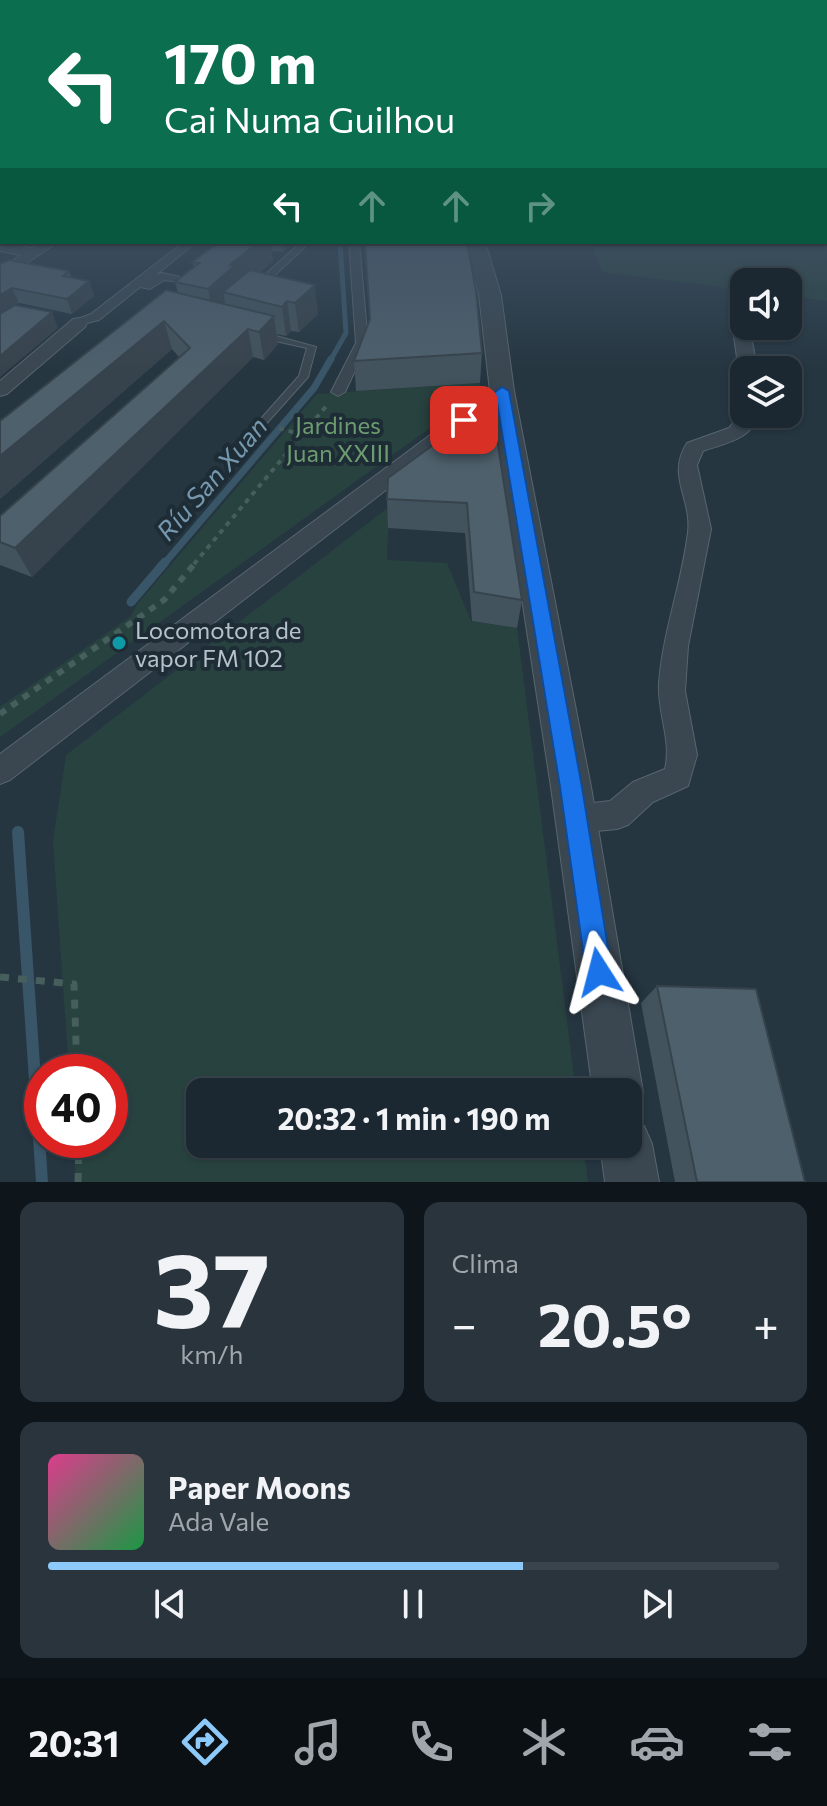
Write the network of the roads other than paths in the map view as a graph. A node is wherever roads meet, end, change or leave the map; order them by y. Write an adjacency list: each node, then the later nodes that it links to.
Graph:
1 (23, 261): 6 (street)
2 (167, 261): 8 (street)
3 (286, 261): 9 (lane)
4 (356, 261): 16 (street)
5 (480, 261): 15 (street)
6 (0, 276)
7 (196, 277): 8 (street); 10 (street)
8 (134, 287): 12 (street)
9 (268, 292)
10 (168, 300)
11 (51, 318): 12 (street)
12 (79, 323): 14 (street)
13 (257, 334): 17 (lane)
14 (0, 390)
15 (502, 391): 19 (street); 20 (street)
16 (338, 392)
17 (262, 423)
18 (740, 428): 20 (street)
19 (0, 771)
20 (576, 819): 21 (street)
21 (616, 1078)
22 (628, 1158): 23 (street)
23 (632, 1182)

